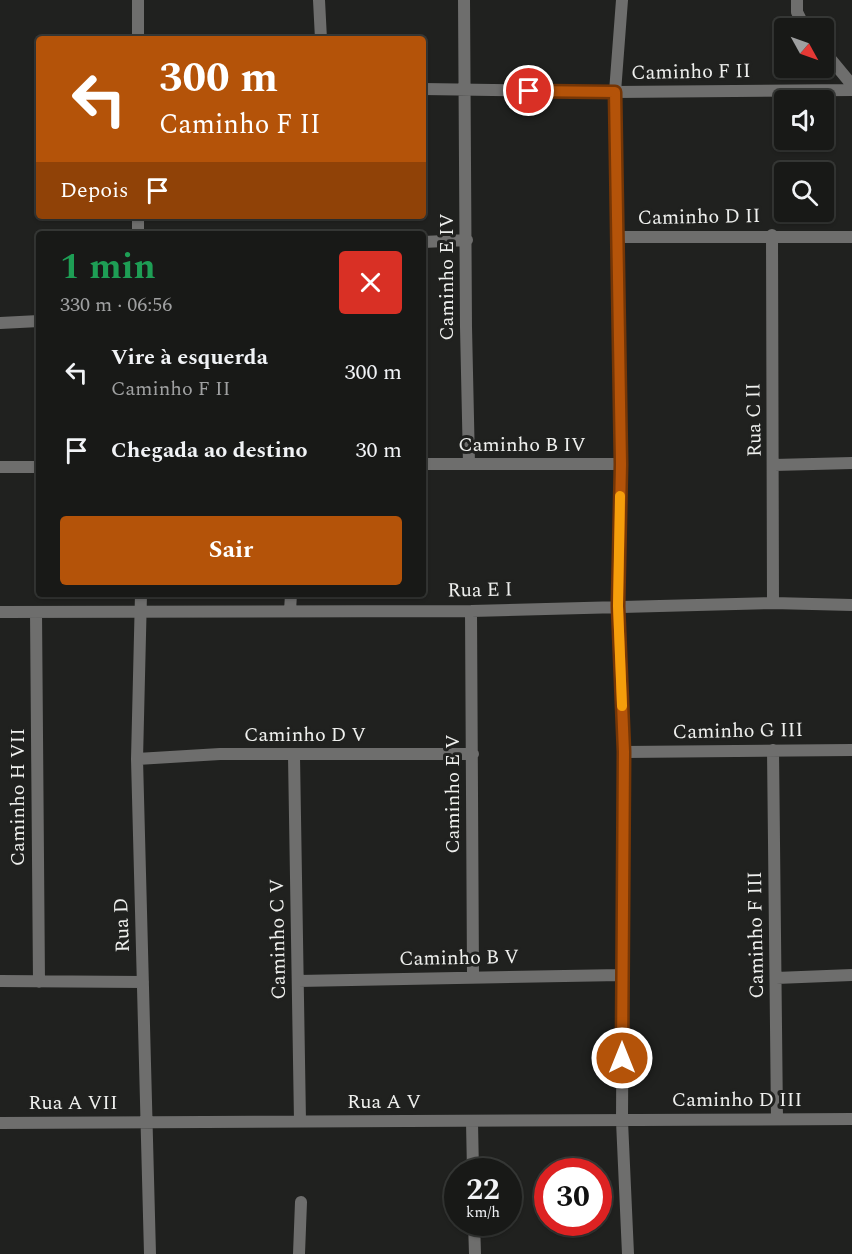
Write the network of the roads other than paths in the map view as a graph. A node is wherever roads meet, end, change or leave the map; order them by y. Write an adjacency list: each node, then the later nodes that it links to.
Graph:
1 (138, 0): 7 (street)
2 (319, 0): 8 (street)
3 (464, 0): 12 (street, Caminho E IV)
4 (622, 0): 14 (street)
5 (797, 0): 6 (street)
6 (800, 18)
7 (138, 36)
8 (321, 36)
9 (834, 63): 10 (street)
10 (852, 85)
11 (426, 89): 12 (street, Caminho F II)
12 (464, 90): 14 (street, Caminho F II); 18 (street, Caminho E IV)
13 (852, 90): 14 (street, Caminho F II)
14 (615, 92): 16 (street)
15 (772, 236): 16 (street, Caminho D II); 17 (street, Caminho D II); 26 (street, Rua C II)
16 (619, 237): 25 (street)
17 (852, 237)
18 (467, 240): 19 (street); 24 (street, Caminho E IV)
19 (426, 242)
20 (36, 321): 21 (street)
21 (0, 323)
22 (852, 463): 26 (street)
23 (426, 464): 24 (street, Caminho B IV)
24 (469, 464): 25 (street, Caminho B IV)
25 (621, 464): 33 (street)
26 (774, 465): 31 (street, Rua C II)
27 (0, 467): 28 (street)
28 (36, 467)
29 (141, 597): 35 (street, Rua D)
30 (291, 597): 36 (street)
31 (773, 603): 32 (street, Rua E I); 33 (street, Rua E I)
32 (852, 605)
33 (618, 606): 34 (street, Rua E I); 41 (street)
34 (471, 610): 36 (street, Rua E I); 42 (street, Caminho E V)
35 (140, 611): 36 (street, Rua E I); 38 (street, Rua E I); 44 (street, Rua D)
36 (290, 611)
37 (0, 612): 38 (street, Rua E I)
38 (36, 612): 51 (street, Caminho H VII)
39 (772, 750): 40 (street, Caminho G III); 41 (street, Caminho G III); 48 (street, Caminho F III)
40 (852, 750)
41 (624, 752): 45 (street)
42 (473, 754): 43 (street, Caminho D V); 47 (street, Caminho E V)
43 (294, 756): 44 (street, Caminho D V); 50 (street, Caminho C V)
44 (137, 759): 52 (street, Rua D)
45 (621, 975): 47 (street, Caminho B V); 56 (street)
46 (852, 975): 48 (street)
47 (473, 976): 50 (street, Caminho B V)
48 (776, 978): 53 (street, Caminho F III)
49 (0, 981): 51 (street)
50 (298, 981): 55 (street, Caminho C V)
51 (39, 982): 52 (street)
52 (142, 982): 59 (street, Rua D)
53 (777, 1119): 54 (street, Caminho D III); 56 (street, Caminho D III)
54 (852, 1119)
55 (300, 1121): 58 (street, Rua A V); 59 (street, Rua A V)
56 (622, 1121): 58 (street, Rua A V); 66 (street)
57 (0, 1122): 59 (street, Rua A VII)
58 (472, 1122): 60 (street)
59 (146, 1123): 63 (street, Rua D)
60 (473, 1158)
61 (301, 1202): 64 (street)
62 (474, 1236): 65 (street)
63 (150, 1254)
64 (299, 1254)
65 (474, 1254)
66 (628, 1254)

